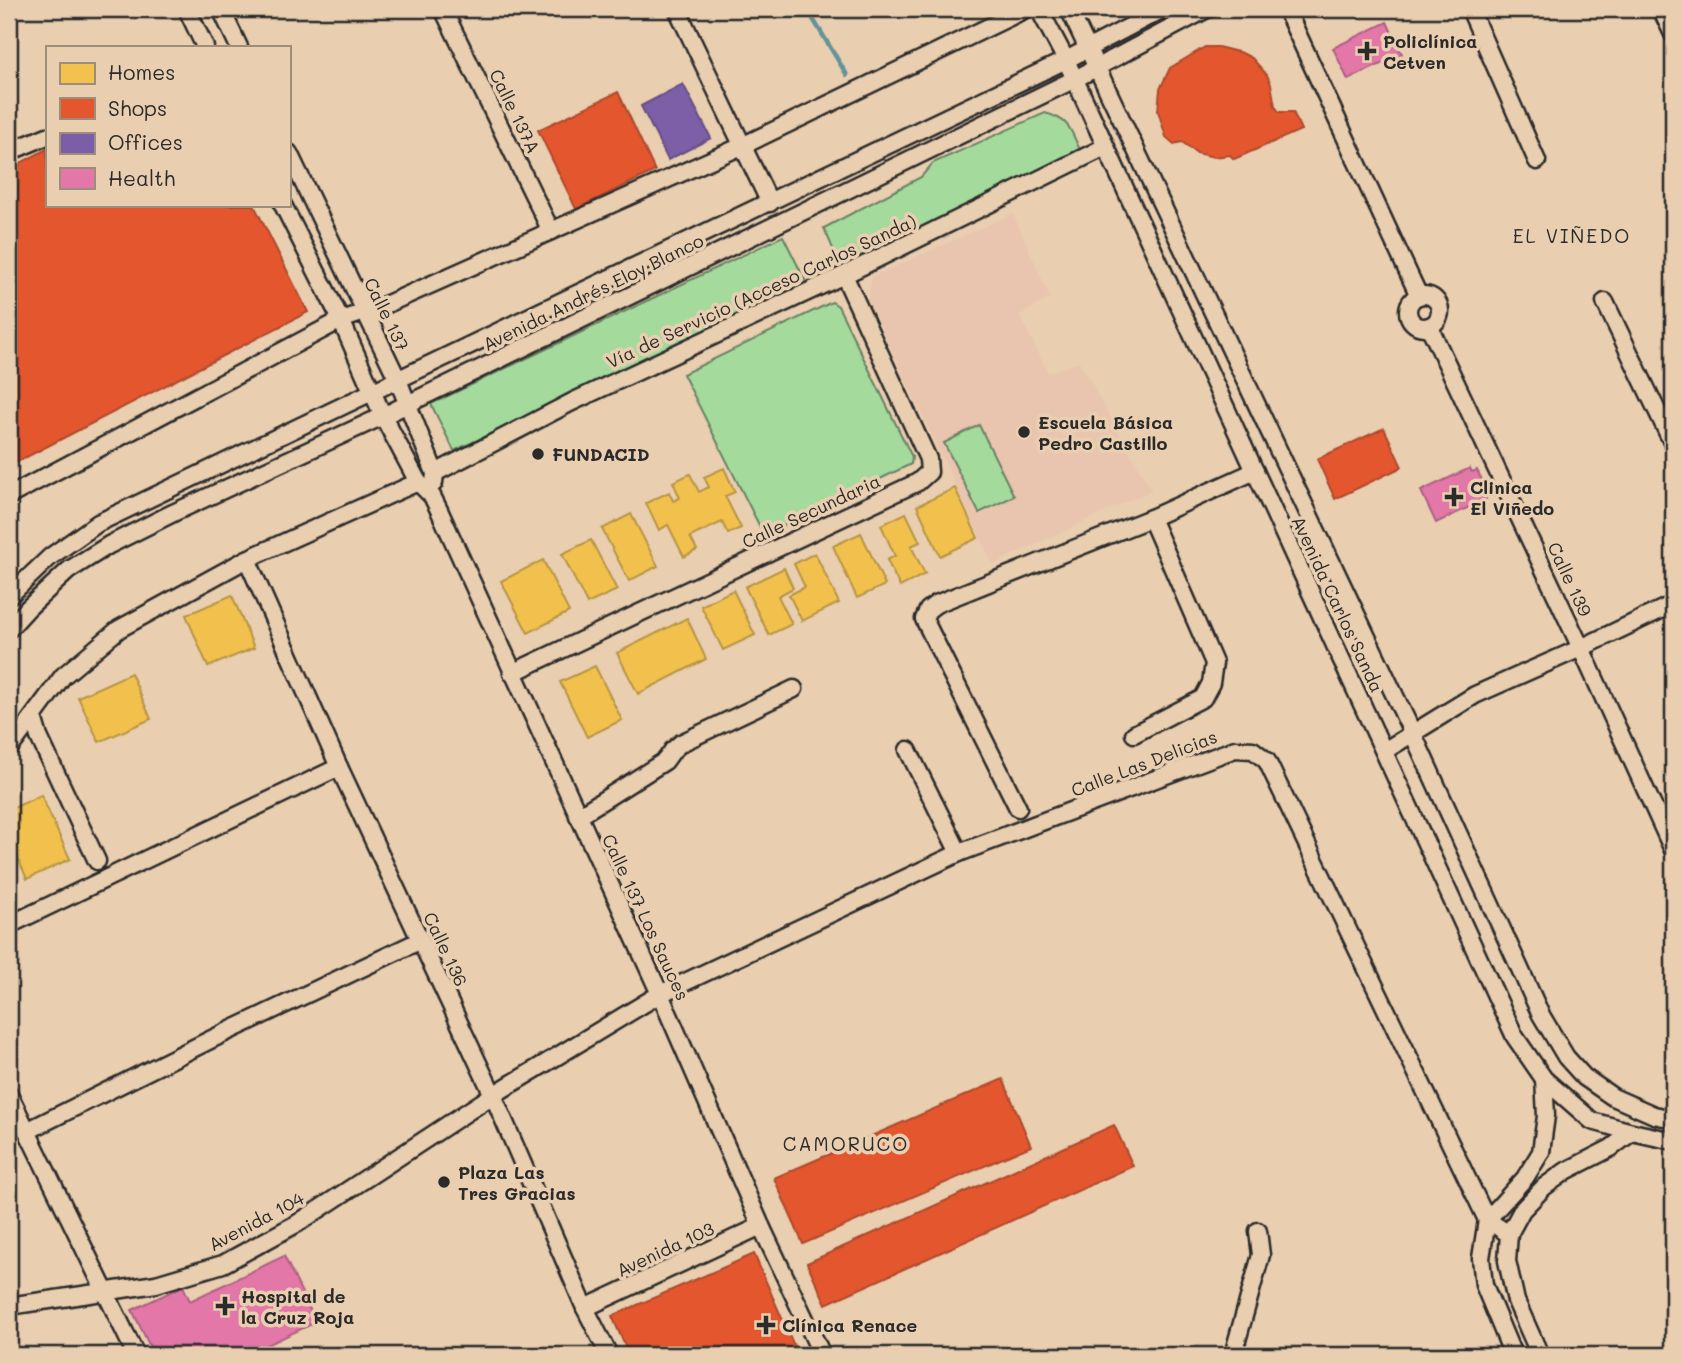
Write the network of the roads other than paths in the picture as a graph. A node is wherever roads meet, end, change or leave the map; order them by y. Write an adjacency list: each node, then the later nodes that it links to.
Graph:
1 (187, 9): 14 (street)
2 (220, 9): 15 (street)
3 (443, 9): 28 (street, Calle 137A)
4 (677, 9): 21 (street)
5 (1026, 9): 21 (street)
6 (1039, 9): 17 (street, Avenida Carlos Sanda)
7 (1069, 9): 16 (street, Avenida Carlos Sanda)
8 (1163, 9): 16 (street, Avenida Andrés Eloy Blanco)
9 (1207, 9): 18 (street, Avenida Andrés Eloy Blanco)
10 (1286, 9): 48 (street, Calle 139)
11 (1470, 9): 25 (street)
12 (1661, 9): 13 (street)
13 (1673, 34)
14 (205, 46)
15 (238, 46)
16 (1088, 49): 17 (street, Avenida Andrés Eloy Blanco); 18 (street, Avenida Carlos Sanda)
17 (1066, 60): 19 (street, Avenida Carlos Sanda); 26 (street, Avenida Andrés Eloy Blanco)
18 (1097, 67): 19 (street, Avenida Andrés Eloy Blanco); 53 (street, Avenida Carlos Sanda)
19 (1075, 79): 23 (street, Avenida Carlos Sanda); 35 (street, Avenida Andrés Eloy Blanco)
20 (46, 136): 22 (street)
21 (742, 146): 26 (street); 28 (street)
22 (10, 147)
23 (1105, 147): 29 (street, Vía de Servicio (Acceso Carlos Sanda)); 38 (street, Avenida Carlos Sanda)
24 (290, 155): 31 (street, Calle 137)
25 (1537, 161)
26 (770, 203): 33 (street, Avenida Andrés Eloy Blanco)
27 (284, 206): 32 (street)
28 (551, 231): 31 (street)
29 (844, 275): 39 (street, Vía de Servicio (Acceso Carlos Sanda)); 49 (street, Calle Secundaria)
30 (1605, 302): 37 (street)
31 (364, 312): 32 (street); 33 (street, Calle 137)
32 (341, 320): 34 (street); 41 (street)
33 (398, 380): 34 (street, Avenida Andrés Eloy Blanco); 35 (street, Calle 137)
34 (371, 391): 36 (street); 45 (street, Avenida Andrés Eloy Blanco)
35 (407, 404): 36 (street, Avenida Andrés Eloy Blanco); 39 (street, Calle 137)
36 (383, 416): 40 (street); 47 (street, Avenida Andrés Eloy Blanco)
37 (1673, 444)
38 (1255, 471): 43 (street); 56 (street, Avenida Carlos Sanda)
39 (435, 473): 42 (street, Calle 137)
40 (418, 482): 42 (street); 44 (street)
41 (9, 496)
42 (432, 496): 49 (street, Calle 137 Los Sauces)
43 (1151, 518): 52 (street); 58 (street)
44 (247, 559): 51 (street); 57 (street, Calle 136)
45 (9, 596)
46 (1673, 604): 48 (street)
47 (9, 629)
48 (1581, 648): 53 (street); 60 (street, Calle 139)
49 (512, 673): 59 (street, Calle 137 Los Sauces)
50 (794, 689): 59 (street)
51 (33, 717): 54 (street); 62 (street)
52 (1134, 734)
53 (1413, 734): 56 (street); 70 (street, Avenida Carlos Sanda)
54 (9, 749)
55 (908, 750): 61 (street)
56 (1384, 751): 66 (street, Avenida Carlos Sanda)
57 (339, 766): 63 (street); 64 (street, Calle 136)
58 (1018, 808)
59 (578, 816): 65 (street, Calle 137 Los Sauces)
60 (1673, 850)
61 (959, 853): 65 (street, Calle Las Delicias); 75 (street, Calle Las Delicias)
62 (97, 861)
63 (9, 925)
64 (421, 940): 68 (street, Calle 136); 72 (street)
65 (660, 994): 68 (street, Avenida 104); 76 (street, Calle 137 Los Sauces)
66 (1544, 1079): 73 (street, Avenida Carlos Sanda); 75 (street)
67 (9, 1094): 72 (street)
68 (493, 1096): 79 (street, Avenida 104); 81 (street, Calle 136)
69 (1673, 1109): 70 (street)
70 (1654, 1115): 71 (street, Avenida Carlos Sanda)
71 (1673, 1119)
72 (27, 1131): 79 (street)
73 (1632, 1132): 74 (street, Avenida Carlos Sanda); 78 (street)
74 (1673, 1141)
75 (1487, 1220): 78 (street); 86 (street)
76 (761, 1226): 81 (street, Avenida 103); 84 (street, Calle 137 Los Sauces)
77 (1258, 1231): 85 (street)
78 (1509, 1234): 87 (street)
79 (105, 1292): 80 (street, Avenida 104); 82 (street)
80 (9, 1306)
81 (585, 1308): 83 (street, Calle 136)
82 (136, 1355)
83 (609, 1355)
84 (822, 1355)
85 (1233, 1355)
86 (1513, 1355)
87 (1540, 1355)

